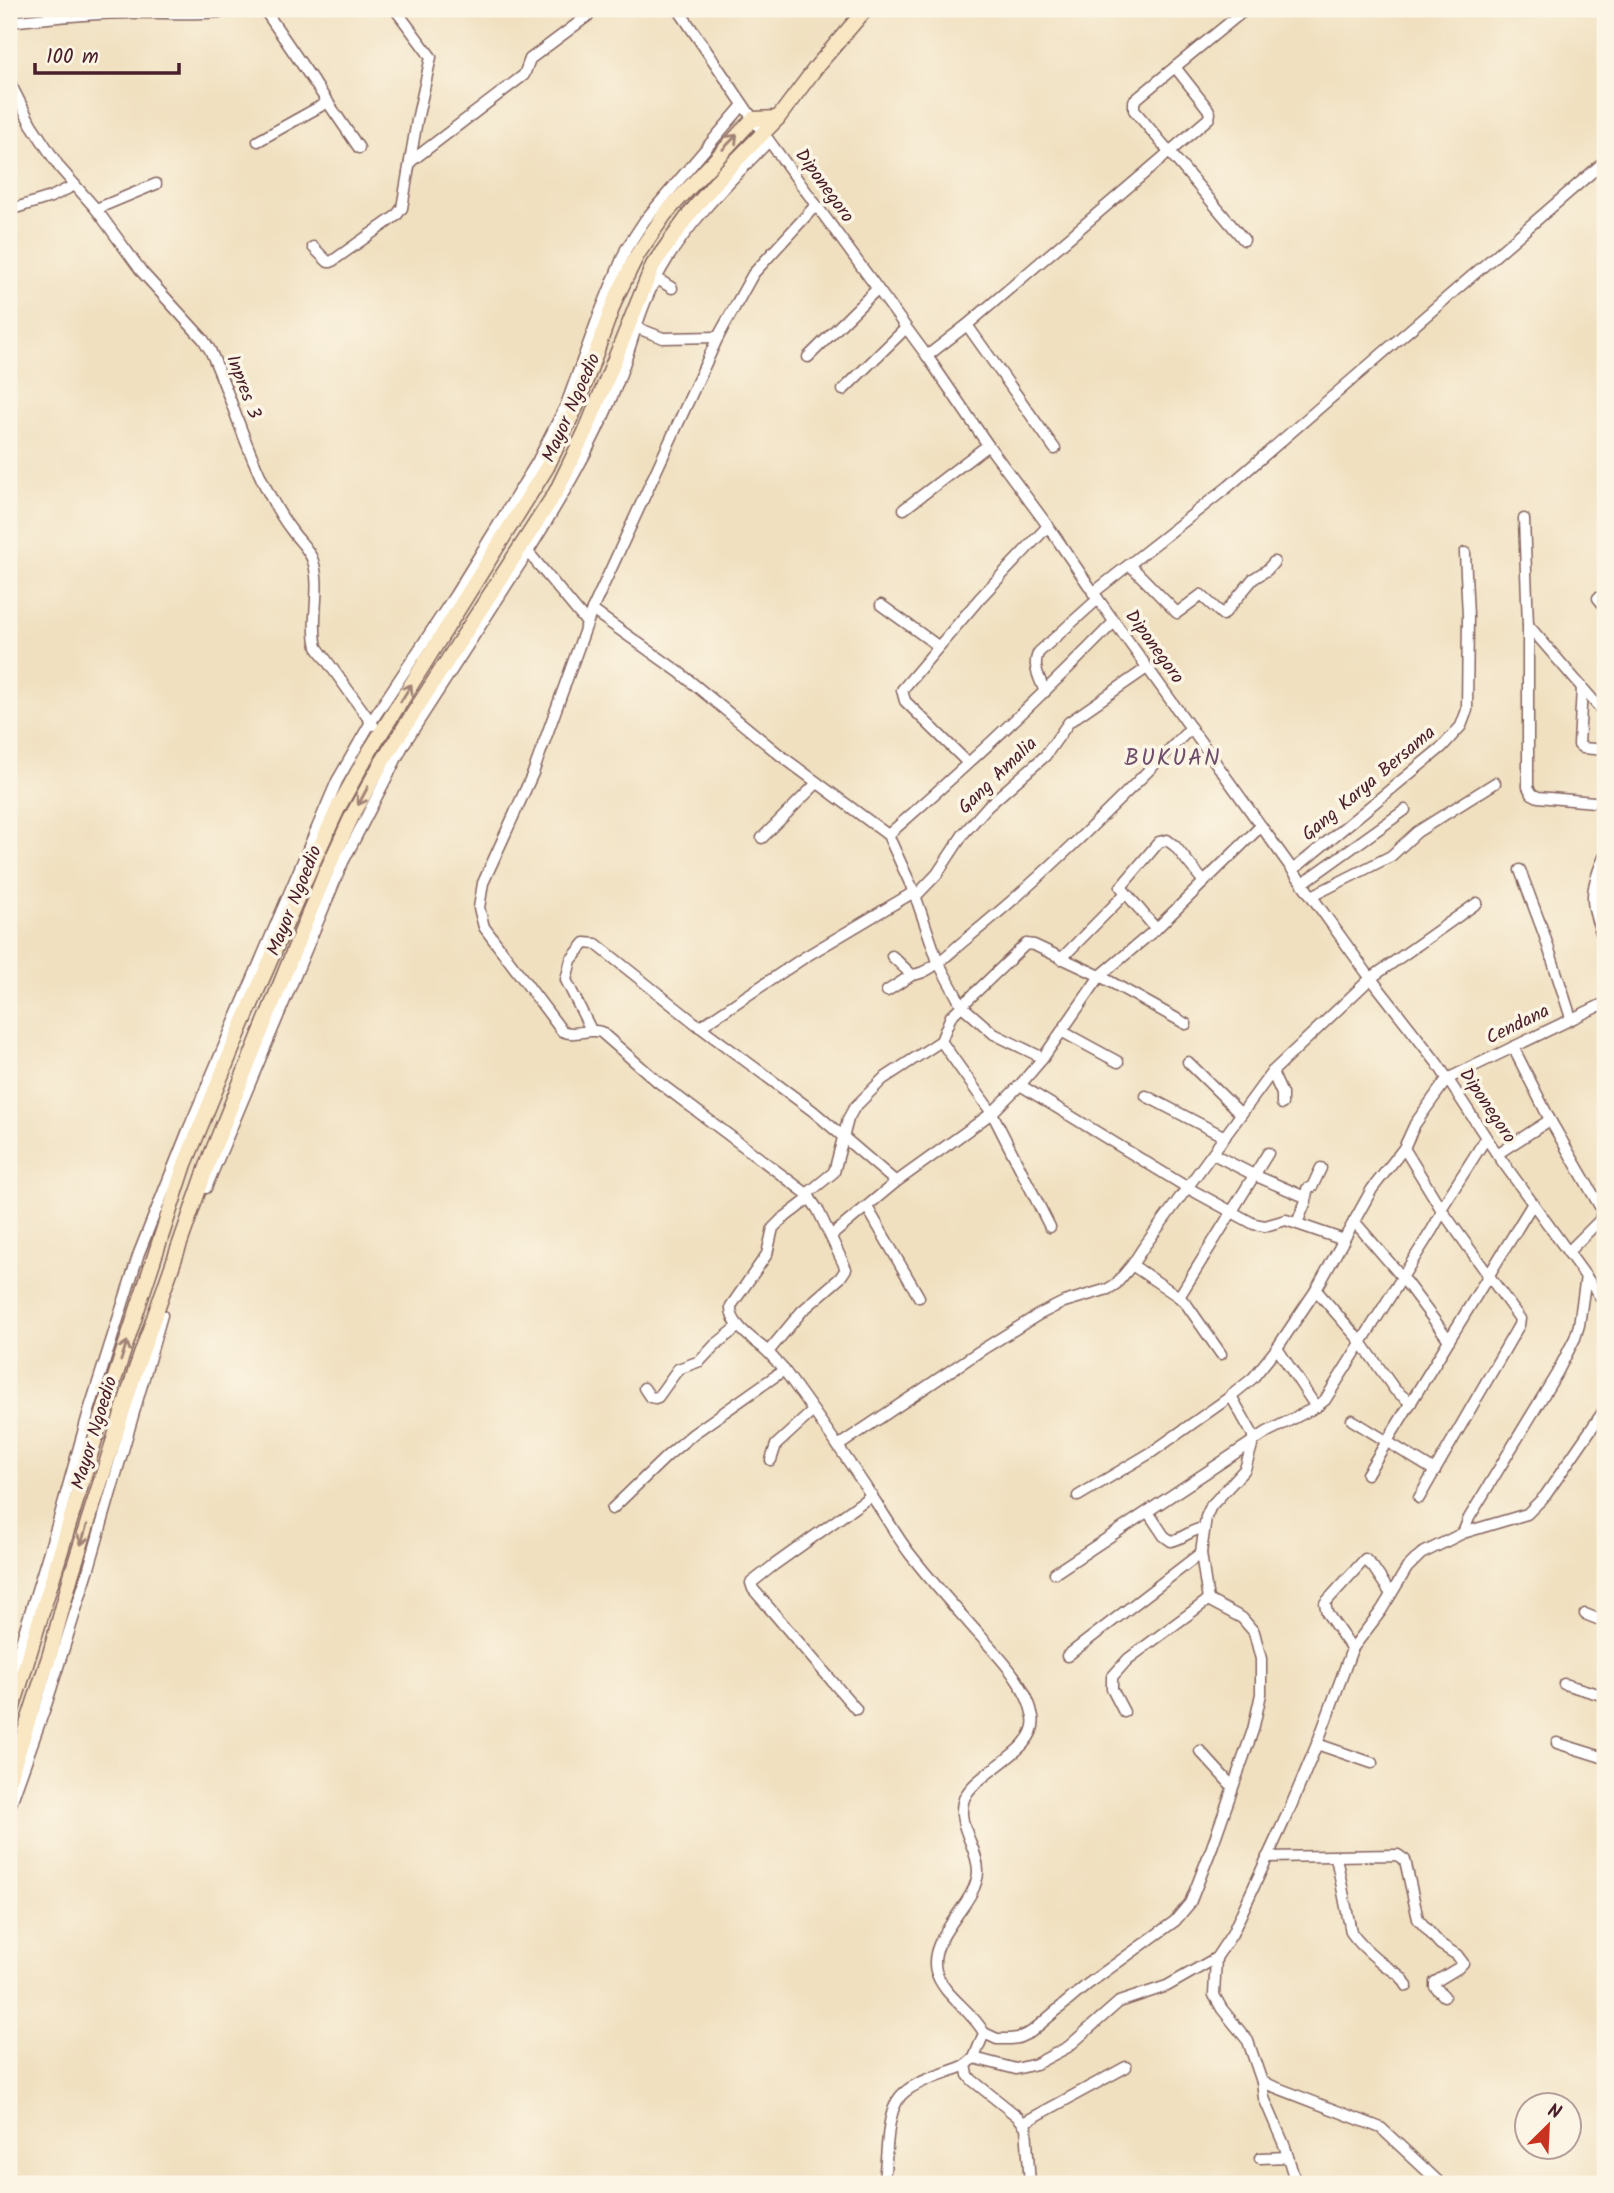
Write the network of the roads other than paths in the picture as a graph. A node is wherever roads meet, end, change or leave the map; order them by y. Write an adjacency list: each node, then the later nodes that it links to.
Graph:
1 (243, 9): 8 (street)
2 (264, 9): 13 (street)
3 (395, 9): 22 (street)
4 (597, 9): 22 (street)
5 (678, 9): 14 (street, Diponegoro)
6 (866, 9): 15 (street, Mayor Ngoedio)
7 (1246, 9): 11 (street)
8 (216, 11): 9 (street)
9 (59, 12): 10 (street)
10 (9, 22)
11 (1175, 67): 20 (street); 20 (street)
12 (9, 81): 24 (street, Inpres 3)
13 (328, 103): 18 (street); 19 (street)
14 (743, 105): 16 (street, Diponegoro); 60 (street)
15 (778, 118): 16 (street); 17 (street, Mayor Ngoedio)
16 (752, 119): 17 (street, Diponegoro); 30 (street, Mayor Ngoedio, one-way to 16)
17 (766, 138): 25 (street, Diponegoro); 31 (street, Mayor Ngoedio)
18 (258, 141)
19 (359, 148)
20 (1168, 153): 28 (street); 33 (street)
21 (1605, 161): 48 (street)
22 (410, 162): 29 (street)
23 (156, 184): 26 (street)
24 (75, 185): 26 (street, Inpres 3); 27 (street)
25 (816, 205): 32 (street, Diponegoro); 36 (street)
26 (96, 209): 60 (street, Inpres 3)
27 (9, 210)
28 (1244, 240)
29 (313, 247)
30 (637, 255): 31 (street); 62 (street, Mayor Ngoedio, one-way to 30)
31 (662, 280): 34 (street); 187 (street, Mayor Ngoedio, one-way to 187)
32 (877, 289): 35 (street, Diponegoro); 38 (street)
33 (967, 325): 37 (street); 41 (street)
34 (637, 328): 36 (street); 46 (street)
35 (905, 328): 37 (street, Diponegoro); 39 (street)
36 (718, 337): 51 (street)
37 (927, 356): 40 (street, Diponegoro)
38 (808, 357)
39 (843, 390)
40 (988, 445): 42 (street); 44 (street, Diponegoro)
41 (1055, 449)
42 (904, 509)
43 (1524, 519): 54 (street)
44 (1048, 526): 49 (street, Diponegoro); 55 (street)
45 (1465, 553): 73 (street, Gang Karya Bersama)
46 (535, 559): 53 (street); 189 (street)
47 (1274, 562): 48 (street)
48 (1130, 565): 49 (street)
49 (1096, 596): 52 (street, Diponegoro); 58 (street)
50 (881, 605): 55 (street)
51 (592, 610): 53 (street); 65 (street)
52 (1114, 622): 56 (street, Diponegoro); 58 (street)
53 (587, 623): 95 (street)
54 (1528, 625): 57 (street); 67 (street)
55 (938, 646): 64 (street)
56 (1147, 667): 61 (street, Diponegoro); 77 (street, Gang Amalia)
57 (1582, 687): 59 (street); 63 (street)
58 (1045, 692): 64 (street)
59 (1605, 713)
60 (371, 722): 62 (street, Inpres 3); 176 (street)
61 (1191, 728): 69 (street, Diponegoro); 85 (street)
62 (380, 734): 181 (street, Mayor Ngoedio, one-way to 62)
63 (1605, 750)
64 (968, 763): 70 (street)
65 (817, 783): 70 (street); 71 (street)
66 (1495, 783): 79 (street)
67 (1605, 803)
68 (1405, 810): 76 (street)
69 (1261, 826): 73 (street, Diponegoro); 75 (street)
70 (888, 835): 77 (street)
71 (762, 838)
72 (1605, 855): 82 (street)
73 (1293, 870): 76 (street, Diponegoro)
74 (1520, 870): 92 (street)
75 (1204, 882): 78 (street); 81 (street)
76 (1303, 883): 79 (street, Diponegoro)
77 (915, 894): 85 (street); 94 (street, Gang Amalia)
78 (1125, 894): 81 (street); 84 (street)
79 (1312, 896): 88 (street, Diponegoro)
80 (1477, 903): 88 (street)
81 (1156, 929): 87 (street)
82 (1605, 944)
83 (892, 956): 86 (street)
84 (1061, 959): 87 (street); 91 (street)
85 (938, 962): 86 (street); 91 (street)
86 (912, 975): 89 (street)
87 (1100, 976): 93 (street); 96 (street)
88 (1371, 978): 102 (street); 103 (street, Diponegoro)
89 (887, 991)
90 (1605, 1003): 92 (street, Cendana)
91 (962, 1006): 97 (street); 99 (street)
92 (1571, 1018): 98 (street, Cendana)
93 (1186, 1024)
94 (700, 1027): 95 (street); 110 (street)
95 (592, 1030): 121 (street)
96 (1063, 1032): 99 (street); 100 (street)
97 (941, 1041): 107 (street); 110 (street)
98 (1513, 1046): 103 (street, Cendana); 109 (street)
99 (1043, 1058): 104 (street)
100 (1118, 1062)
101 (1188, 1062): 108 (street)
102 (1272, 1072): 106 (street); 108 (street)
103 (1447, 1079): 112 (street, Diponegoro); 113 (street)
104 (1020, 1085): 107 (street); 120 (street)
105 (1146, 1096): 111 (street)
106 (1282, 1104)
107 (992, 1113): 119 (street); 129 (street)
108 (1241, 1114): 111 (street)
109 (1550, 1121): 116 (street); 132 (street)
110 (842, 1136): 119 (street); 121 (street)
111 (1225, 1137): 115 (street)
112 (1486, 1138): 116 (street, Diponegoro); 125 (street)
113 (1404, 1149): 125 (street); 127 (street)
114 (1268, 1153): 118 (street)
115 (1213, 1154): 118 (street); 120 (street)
116 (1497, 1154): 123 (street, Diponegoro)
117 (1321, 1168): 122 (street)
118 (1254, 1175): 122 (street); 126 (street)
119 (896, 1182): 124 (street)
120 (1188, 1188): 126 (street); 133 (street)
121 (808, 1196): 130 (street); 141 (street)
122 (1305, 1197): 128 (street)
123 (1533, 1203): 132 (street, Diponegoro); 134 (street)
124 (867, 1207): 130 (street); 138 (street)
125 (1441, 1209): 134 (street); 136 (street)
126 (1232, 1211): 128 (street); 139 (street)
127 (1354, 1221): 131 (street); 136 (street)
128 (1297, 1223): 131 (street)
129 (1050, 1227)
130 (831, 1236): 145 (street)
131 (1344, 1240): 137 (street)
132 (1568, 1252): 135 (street, Diponegoro)
133 (1132, 1265): 139 (street); 157 (street)
134 (1489, 1275): 142 (street); 159 (street)
135 (1586, 1276): 140 (street, Diponegoro); 167 (street)
136 (1402, 1277): 142 (street); 143 (street)
137 (1316, 1290): 143 (street); 144 (street)
138 (919, 1297)
139 (1179, 1297): 146 (street)
140 (1605, 1303)
141 (739, 1326): 145 (street); 148 (street)
142 (1448, 1340): 150 (street)
143 (1361, 1342): 150 (street); 151 (street)
144 (1277, 1348): 149 (street); 151 (street)
145 (768, 1352): 147 (street)
146 (1221, 1354)
147 (784, 1370): 153 (street); 164 (street)
148 (644, 1388)
149 (1231, 1396): 155 (street); 162 (street)
150 (1410, 1403): 156 (street)
151 (1316, 1406): 155 (street)
152 (1605, 1409): 167 (street)
153 (813, 1411): 157 (street); 158 (street)
154 (1353, 1420): 156 (street)
155 (1253, 1442): 165 (street); 166 (street)
156 (1386, 1443): 159 (street); 160 (street)
157 (838, 1446): 161 (street)
158 (771, 1460)
159 (1435, 1471): 163 (street)
160 (1367, 1474)
161 (872, 1495): 179 (street); 195 (street)
162 (1078, 1496)
163 (1419, 1498)
164 (612, 1509)
165 (1148, 1512): 166 (street); 169 (street)
166 (1204, 1528): 168 (street)
167 (1463, 1533): 170 (street)
168 (1201, 1553): 171 (street); 175 (street)
169 (1055, 1573)
170 (1391, 1594): 174 (street); 174 (street)
171 (1208, 1600): 180 (street); 188 (street)
172 (1585, 1614): 173 (street)
173 (1605, 1622)
174 (1352, 1649): 183 (street)
175 (1067, 1656)
176 (9, 1681)
177 (1564, 1684): 178 (street)
178 (1605, 1696)
179 (856, 1709)
180 (1124, 1712)
181 (9, 1720)
182 (1557, 1743): 185 (street)
183 (1317, 1744): 186 (street); 190 (street)
184 (1200, 1751): 188 (street)
185 (1605, 1758)
186 (1372, 1763)
187 (9, 1780)
188 (1232, 1786): 195 (street)
189 (9, 1809)
190 (1267, 1857): 191 (street); 192 (street)
191 (1336, 1857): 193 (street); 194 (street)
192 (1216, 1958): 196 (street); 198 (street)
193 (1406, 1986)
194 (1444, 1996)
195 (984, 2033): 196 (street)
196 (970, 2062): 199 (street); 202 (street)
197 (1126, 2067): 199 (street)
198 (1262, 2082): 200 (street); 205 (street)
199 (1023, 2123): 203 (street)
200 (1288, 2157): 201 (street); 204 (street)
201 (1260, 2158)
202 (883, 2184)
203 (1030, 2184)
204 (1296, 2184)
205 (1441, 2184)

